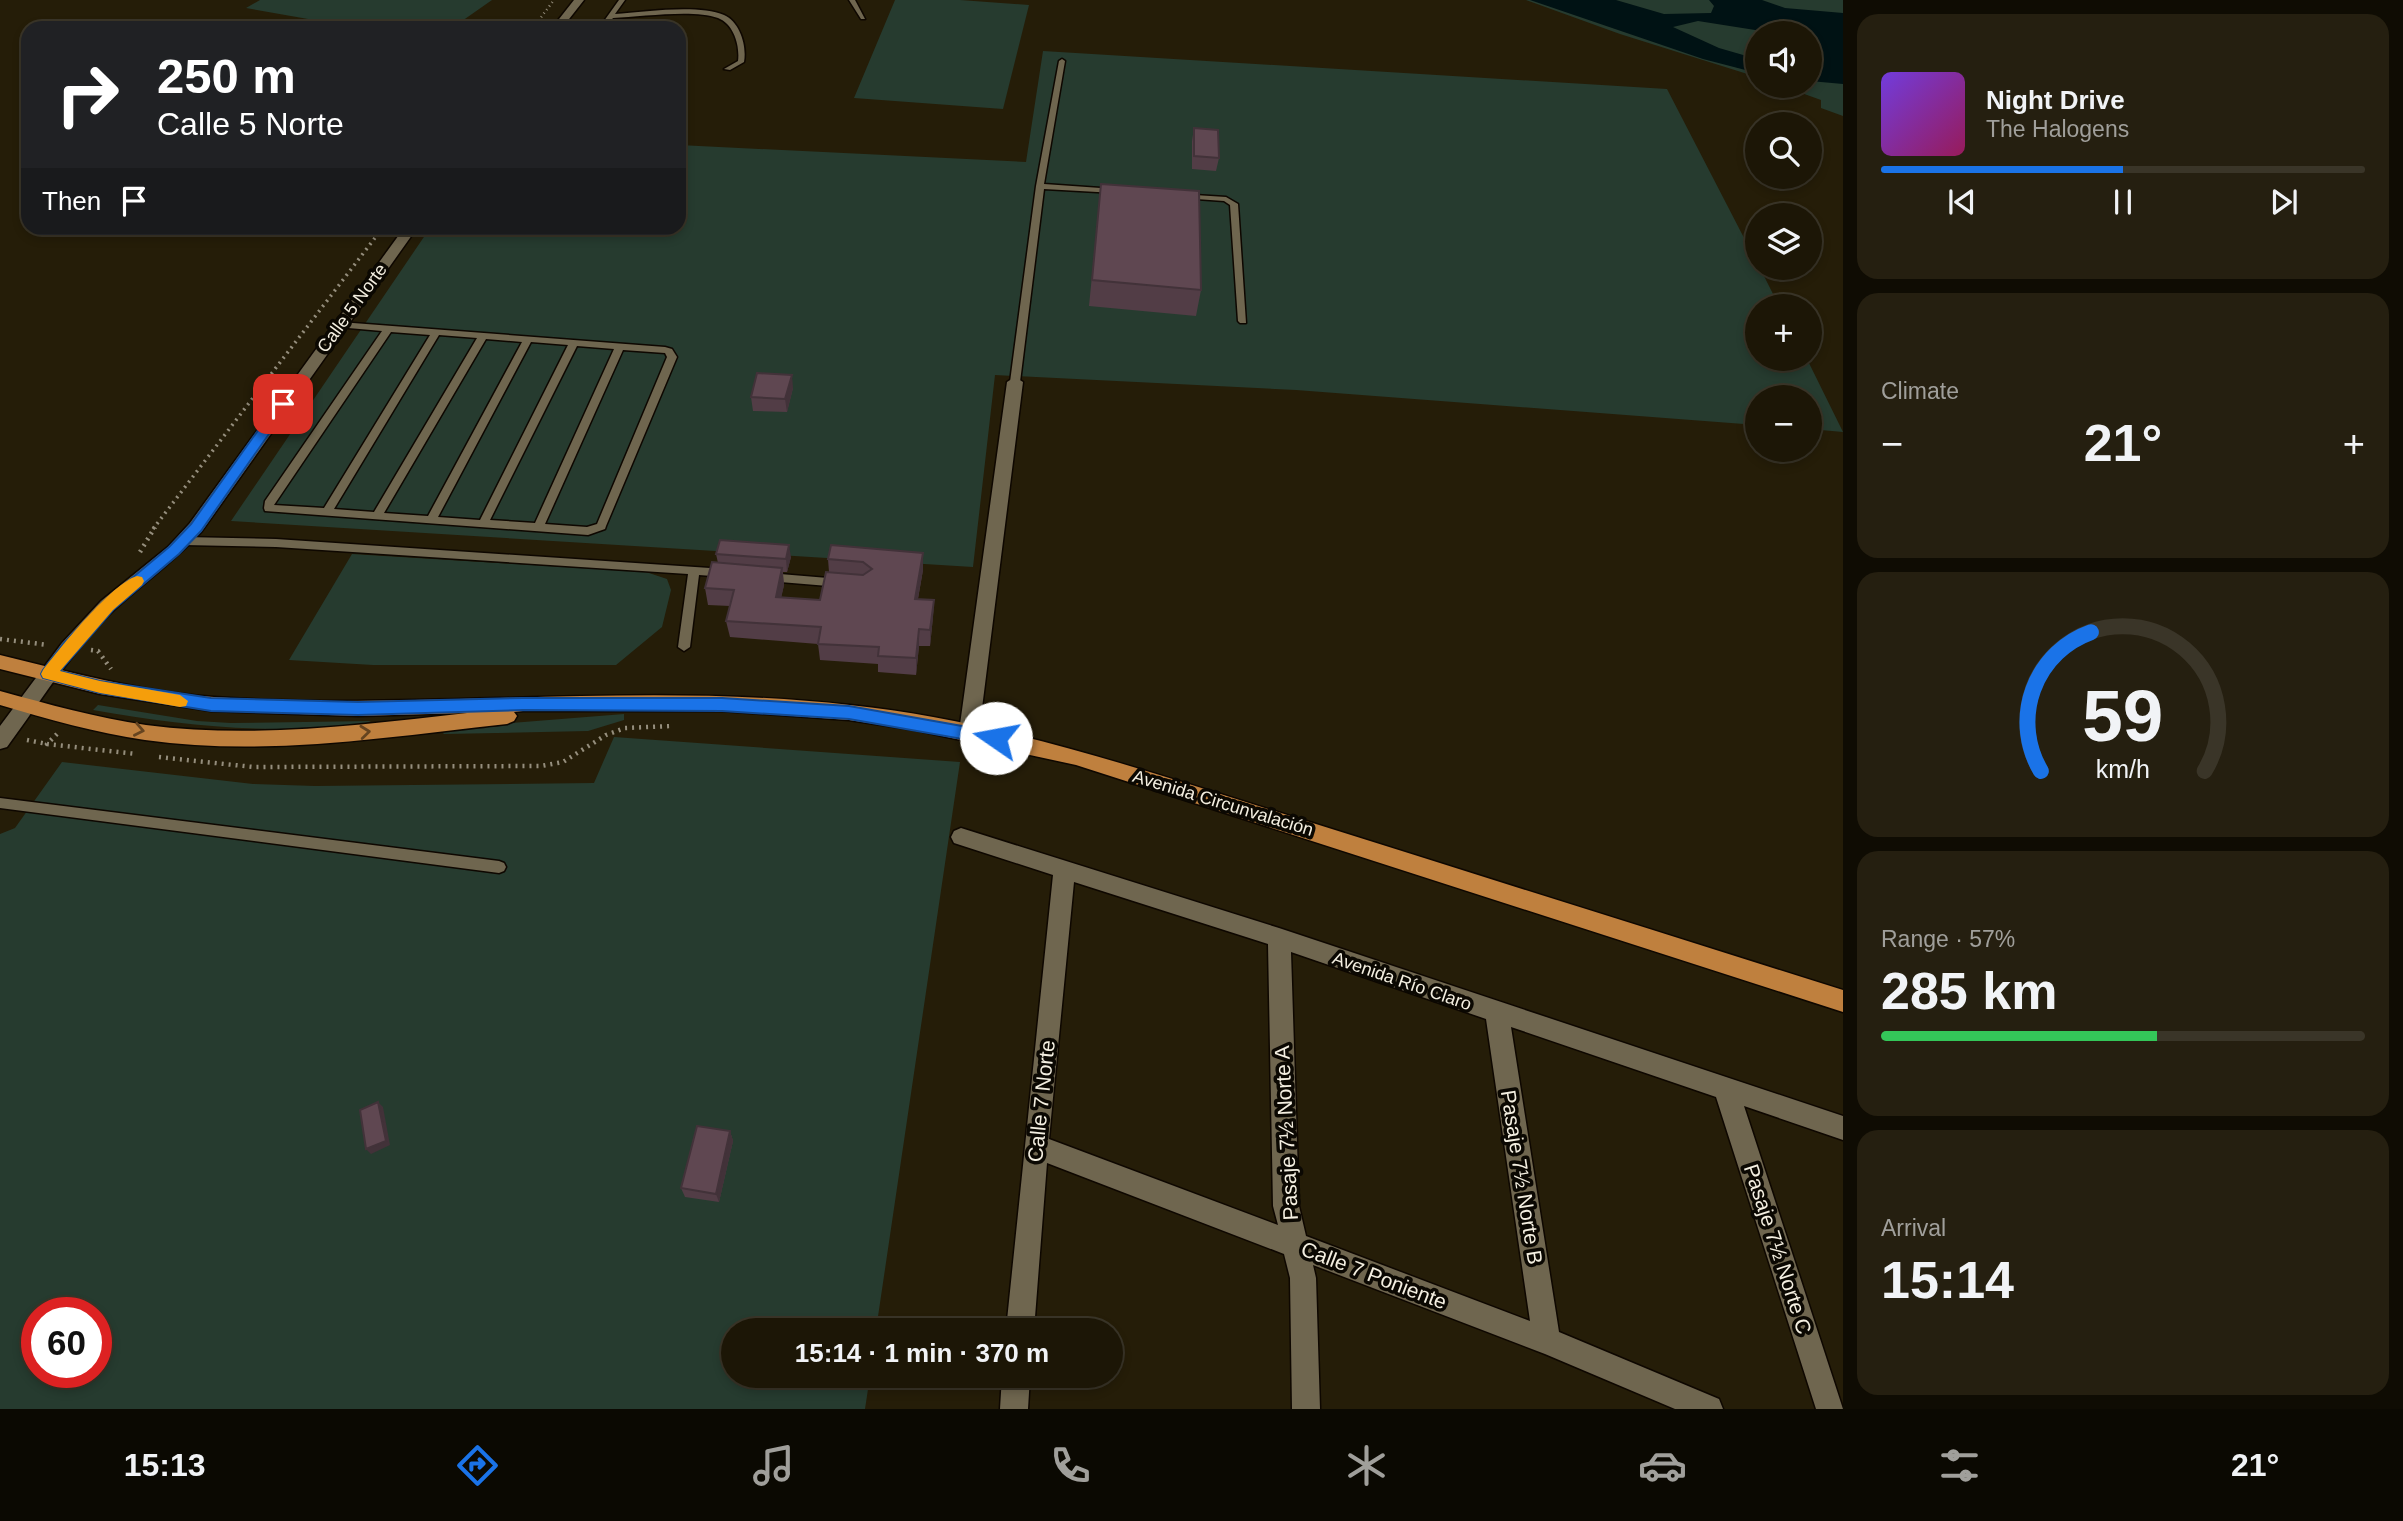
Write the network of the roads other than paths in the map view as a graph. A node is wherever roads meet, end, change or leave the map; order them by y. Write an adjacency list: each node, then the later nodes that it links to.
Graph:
1 (579, 0): 6 (street)
2 (622, 0): 4 (lane)
3 (852, 0): 5 (lane)
4 (611, 16): 7 (lane); 9 (lane)
5 (863, 19)
6 (563, 21)
7 (607, 21)
8 (1062, 61): 10 (lane)
9 (728, 69)
10 (1041, 186): 11 (lane); 22 (lane)
11 (1120, 191)
12 (1173, 195): 14 (lane)
13 (405, 235): 15 (street, Calle 5 Norte)
14 (1243, 321)
15 (340, 325): 16 (lane); 28 (street, Calle 5 Norte)
16 (389, 328): 17 (lane); 23 (lane)
17 (436, 332): 18 (lane); 23 (lane)
18 (482, 336): 19 (lane); 24 (lane)
19 (528, 339): 20 (lane); 25 (lane)
20 (574, 343): 21 (lane); 26 (lane)
21 (620, 347): 27 (lane); 27 (lane)
22 (1015, 382): 39 (street)
23 (326, 513): 24 (lane)
24 (377, 516): 25 (lane)
25 (431, 520): 26 (lane)
26 (483, 524): 27 (lane)
27 (538, 527)
28 (184, 541): 29 (lane); 35 (street, Calle 5 Norte)
29 (694, 571): 30 (lane); 33 (lane)
30 (734, 574)
31 (760, 576): 32 (lane)
32 (851, 584)
33 (684, 647)
34 (0, 662): 35 (main road, Avenida Circunvalación)
35 (49, 674): 37 (street, Calle 5 Norte); 38 (main road, Avenida Circunvalación)
36 (0, 698): 37 (main road, Avenida Circunvalación)
37 (26, 705): 38 (main road, Avenida Circunvalación, one-way to 38); 40 (street, Calle 5 Norte)
38 (584, 705): 39 (main road, Avenida Circunvalación)
39 (970, 732): 46 (main road, Avenida Circunvalación)
40 (0, 741)
41 (0, 803): 43 (lane)
42 (961, 837): 44 (street, Avenida Río Claro)
43 (499, 867)
44 (1065, 872): 45 (street, Avenida Río Claro); 50 (street, Calle 7 Norte)
45 (1279, 938): 47 (street, Avenida Río Claro); 51 (street, Pasaje 7½ Norte A)
46 (1843, 1001)
47 (1497, 1013): 48 (street, Avenida Río Claro); 53 (street, Pasaje 7½ Norte B)
48 (1726, 1090): 49 (street, Avenida Río Claro); 58 (street, Pasaje 7½ Norte C)
49 (1843, 1128)
50 (1036, 1146): 51 (street, Calle 7 Poniente); 52 (street, Calle 7 Norte)
51 (1295, 1245): 53 (street, Calle 7 Poniente); 56 (street, Pasaje 7½ Norte A)
52 (1021, 1318)
53 (1547, 1340): 57 (street, Calle 7 Poniente)
54 (1015, 1388): 55 (street)
55 (1014, 1409)
56 (1306, 1409)
57 (1709, 1409)
58 (1830, 1409)

